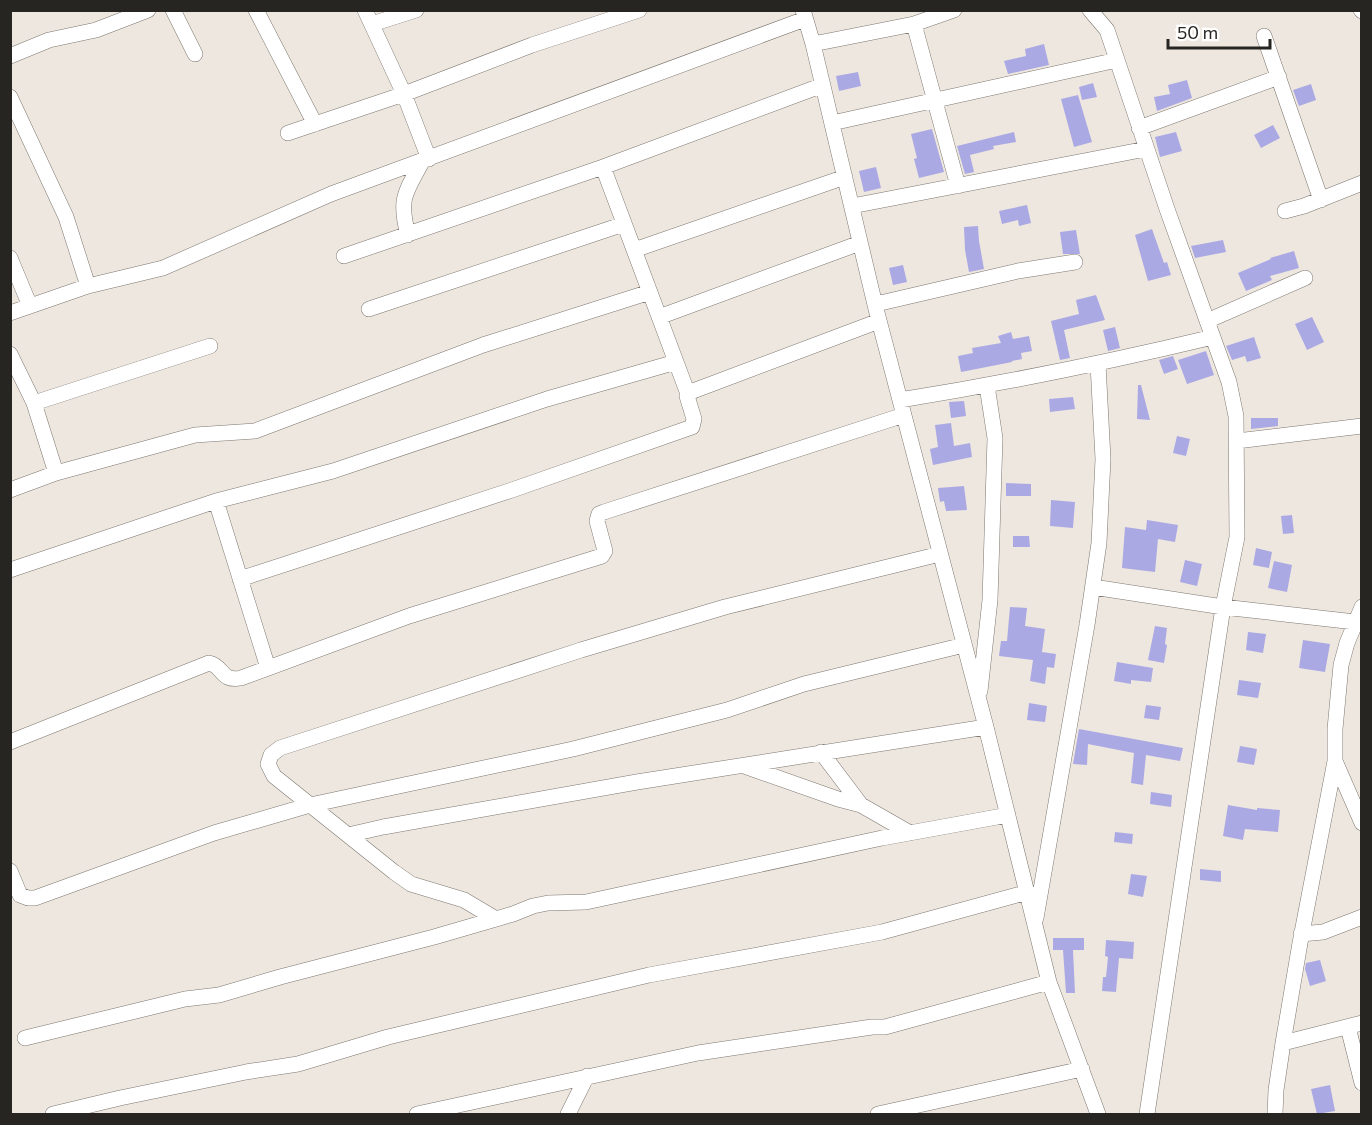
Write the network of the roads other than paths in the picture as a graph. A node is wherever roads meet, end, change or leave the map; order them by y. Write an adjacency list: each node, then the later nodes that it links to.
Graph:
1 (148, 10): 14 (street)
2 (173, 10): 13 (street)
3 (256, 10): 22 (street)
4 (416, 10): 9 (street)
5 (639, 10): 18 (street)
6 (954, 10): 10 (street)
7 (1089, 10): 15 (street)
8 (804, 15): 12 (street); 26 (street)
9 (368, 17): 18 (street)
10 (914, 24): 12 (street); 20 (street)
11 (1264, 36): 16 (street)
12 (813, 44): 17 (street)
13 (195, 54)
14 (10, 56)
15 (1117, 60): 20 (street); 23 (street)
16 (1278, 77): 23 (street); 31 (street)
17 (823, 85): 21 (street); 27 (street)
18 (404, 94): 22 (street); 26 (street)
19 (10, 97): 42 (street)
20 (935, 101): 21 (street); 30 (street)
21 (832, 123): 28 (street)
22 (315, 124): 24 (street)
23 (1140, 128): 25 (street)
24 (288, 133)
25 (1146, 149): 30 (street); 50 (street)
26 (426, 160): 35 (street); 42 (street)
27 (603, 167): 34 (street); 35 (street)
28 (845, 177): 32 (street); 37 (street)
29 (1362, 183): 31 (street)
30 (958, 186): 32 (street)
31 (1322, 200): 33 (street)
32 (852, 206): 36 (street)
33 (1285, 211)
34 (624, 224): 37 (street); 46 (street)
35 (408, 235): 38 (street)
36 (860, 243): 44 (street); 48 (street)
37 (634, 250): 43 (street)
38 (344, 256)
39 (10, 258): 45 (street)
40 (1075, 262): 44 (street)
41 (1305, 278): 50 (street)
42 (88, 286): 45 (street)
43 (650, 292): 48 (street); 62 (street)
44 (876, 304): 49 (street)
45 (30, 306): 47 (street)
46 (369, 309)
47 (10, 313)
48 (659, 317): 54 (street)
49 (879, 321): 57 (street); 59 (street)
50 (1207, 321): 51 (street)
51 (1213, 337): 55 (street); 61 (street)
52 (210, 346): 58 (street)
53 (10, 354): 58 (street)
54 (675, 362): 57 (street); 64 (street)
55 (1098, 364): 56 (street); 68 (street)
56 (987, 386): 59 (street); 74 (street)
57 (688, 394): 67 (street)
58 (34, 403): 62 (street)
59 (902, 407): 65 (street); 73 (street)
60 (1362, 426): 61 (street)
61 (1237, 441): 69 (street)
62 (56, 473): 63 (street)
63 (10, 490)
64 (216, 501): 66 (street); 67 (street)
65 (940, 554): 72 (street); 80 (street)
66 (10, 570)
67 (240, 579): 73 (street)
68 (1093, 587): 69 (street); 90 (street)
69 (1223, 607): 71 (street); 104 (street)
70 (1362, 607): 71 (street)
71 (1355, 622): 78 (street)
72 (964, 645): 74 (street); 80 (street)
73 (268, 668): 76 (street)
74 (979, 700): 75 (street)
75 (986, 727): 77 (street); 82 (street)
76 (10, 742)
77 (821, 752): 79 (street); 81 (street)
78 (1335, 761): 83 (street); 91 (street)
79 (741, 765): 81 (street); 85 (street)
80 (310, 805): 85 (street); 86 (street)
81 (861, 805): 84 (street)
82 (1008, 815): 84 (street); 87 (street)
83 (1362, 823)
84 (910, 833): 89 (street)
85 (348, 835): 89 (street)
86 (10, 871)
87 (1028, 892): 90 (street); 99 (street)
88 (1362, 917): 91 (street)
89 (496, 919): 94 (street)
90 (1035, 927): 92 (street)
91 (1301, 934): 95 (street)
92 (1049, 982): 96 (street); 97 (street)
93 (1355, 1025): 95 (street); 98 (street)
94 (25, 1038)
95 (1283, 1043): 105 (street)
96 (1082, 1069): 102 (street); 103 (street)
97 (587, 1076): 100 (street); 101 (street)
98 (1362, 1083)
99 (53, 1114)
100 (417, 1114)
101 (568, 1114)
102 (878, 1114)
103 (1098, 1114)
104 (1147, 1114)
105 (1275, 1114)

